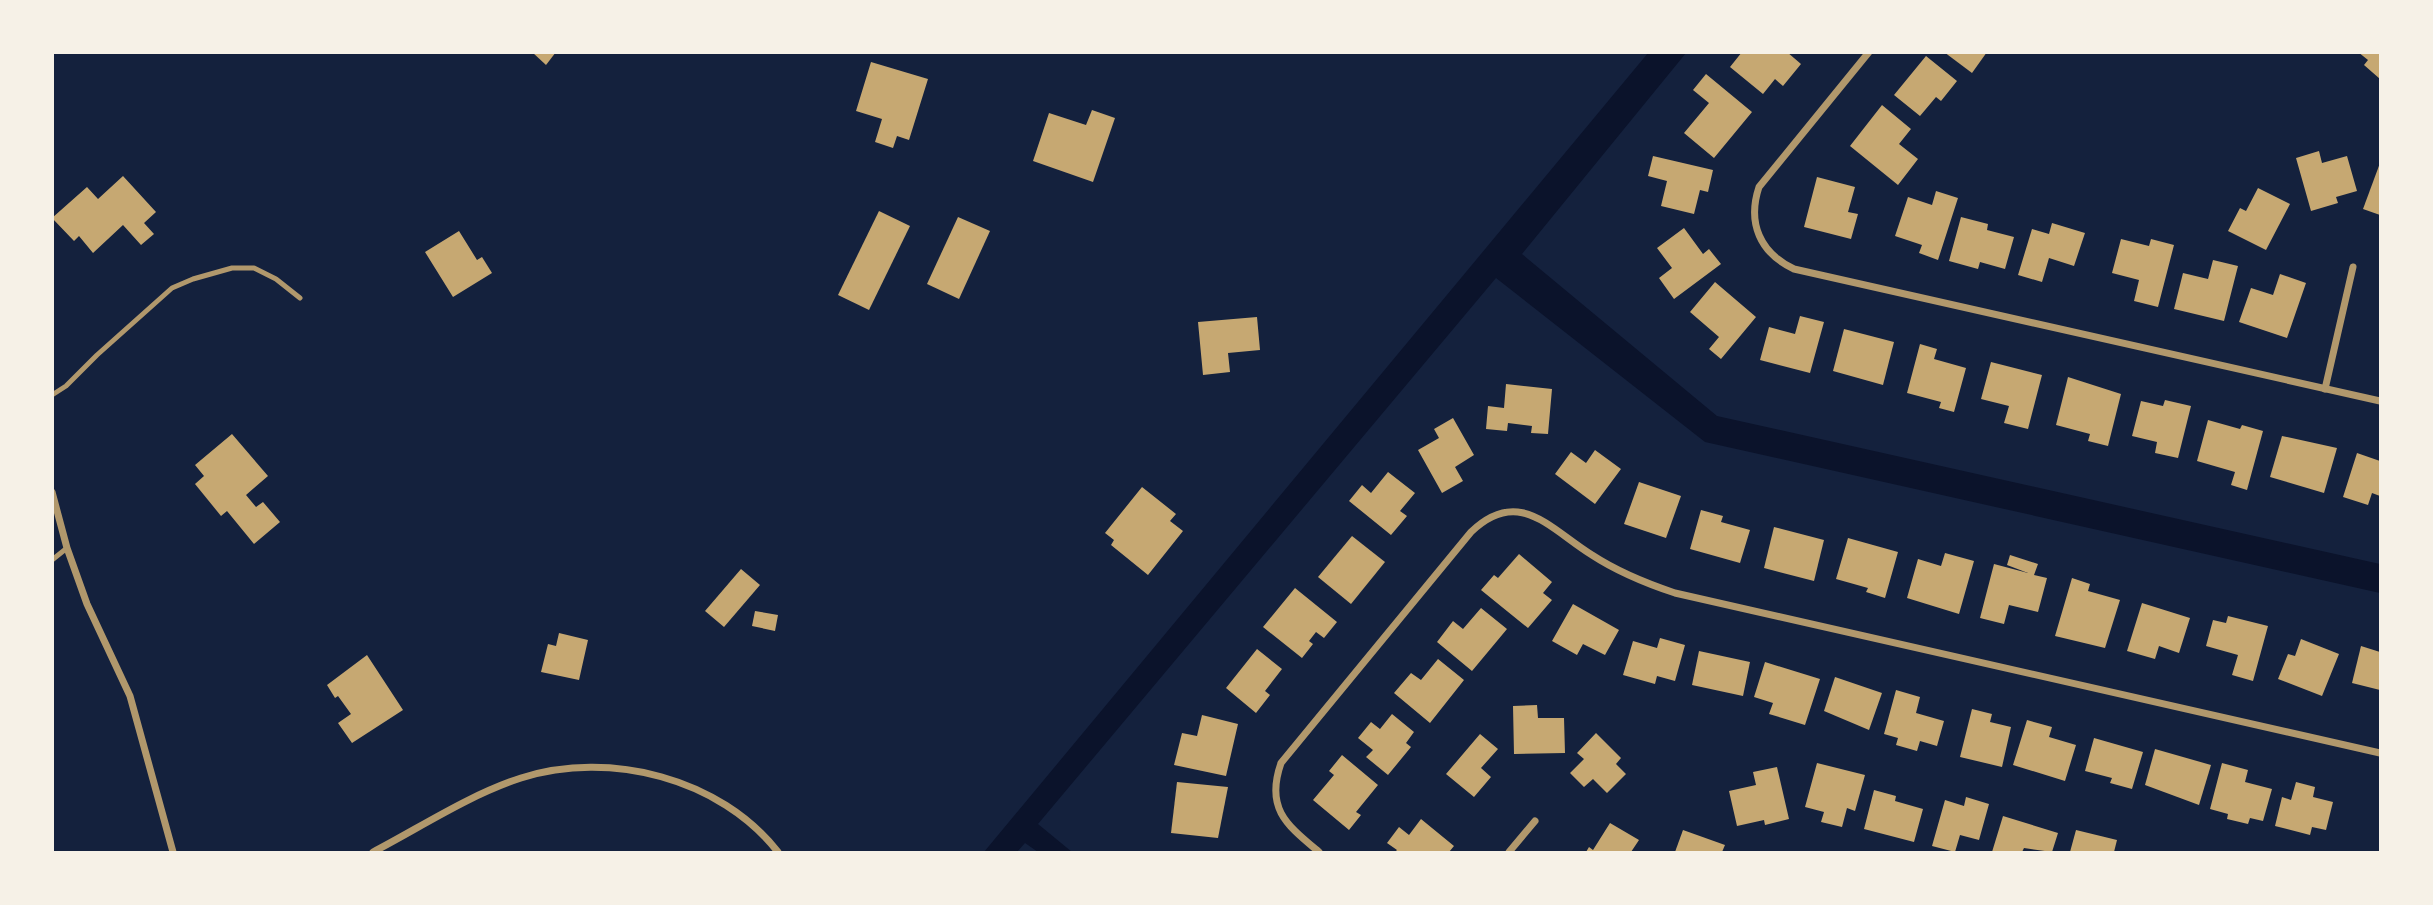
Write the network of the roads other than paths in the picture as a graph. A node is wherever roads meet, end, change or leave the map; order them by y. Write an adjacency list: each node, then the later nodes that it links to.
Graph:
1 (1869, 52): 4 (street)
2 (2353, 267): 4 (street)
3 (300, 298): 5 (lane)
4 (2325, 389): 6 (street)
5 (52, 395)
6 (2381, 401)
7 (52, 492): 8 (street)
8 (66, 548): 9 (lane); 12 (street)
9 (52, 560)
10 (2381, 753): 15 (street)
11 (1535, 821): 16 (street)
12 (173, 852)
13 (373, 852): 14 (street)
14 (778, 852)
15 (1319, 852)
16 (1509, 852)

